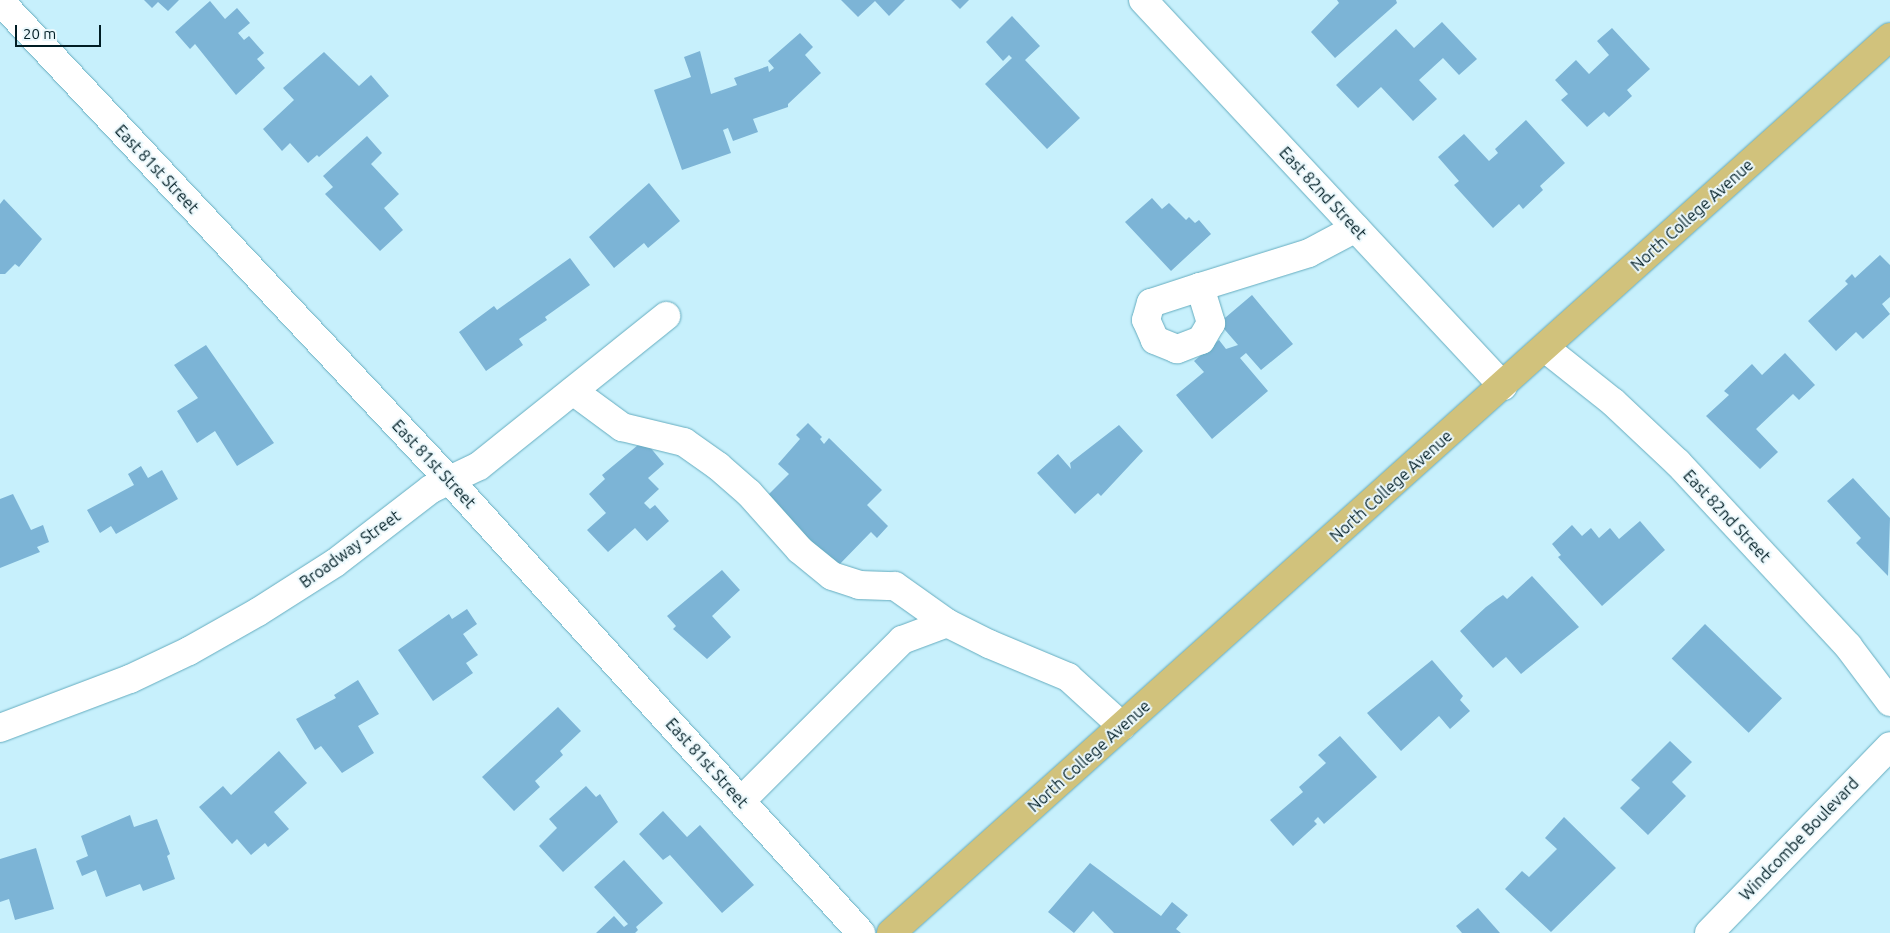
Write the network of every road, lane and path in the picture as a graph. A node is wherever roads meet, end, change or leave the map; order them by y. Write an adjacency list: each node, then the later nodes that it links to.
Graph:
1 (1143, 0): 4 (street, East 82nd Street)
2 (0, 2): 10 (street, East 81st Street)
3 (1890, 37): 7 (main road, North College Avenue)
4 (1356, 228): 5 (street); 8 (street, East 82nd Street)
5 (1200, 287)
6 (666, 316): 9 (street, Broadway Street)
7 (1545, 348): 8 (main road, North College Avenue); 12 (street, East 82nd Street)
8 (1503, 386): 13 (main road, North College Avenue)
9 (573, 391): 10 (street, Broadway Street); 11 (street)
10 (450, 481): 14 (street, Broadway Street); 16 (street, East 81st Street)
11 (947, 623): 13 (street); 16 (street)
12 (1890, 702)
13 (1122, 726): 18 (main road, North College Avenue)
14 (0, 728)
15 (1890, 746): 19 (street, Windcombe Boulevard)
16 (741, 801): 17 (street, East 81st Street)
17 (861, 933)
18 (891, 933)
19 (1709, 933)

